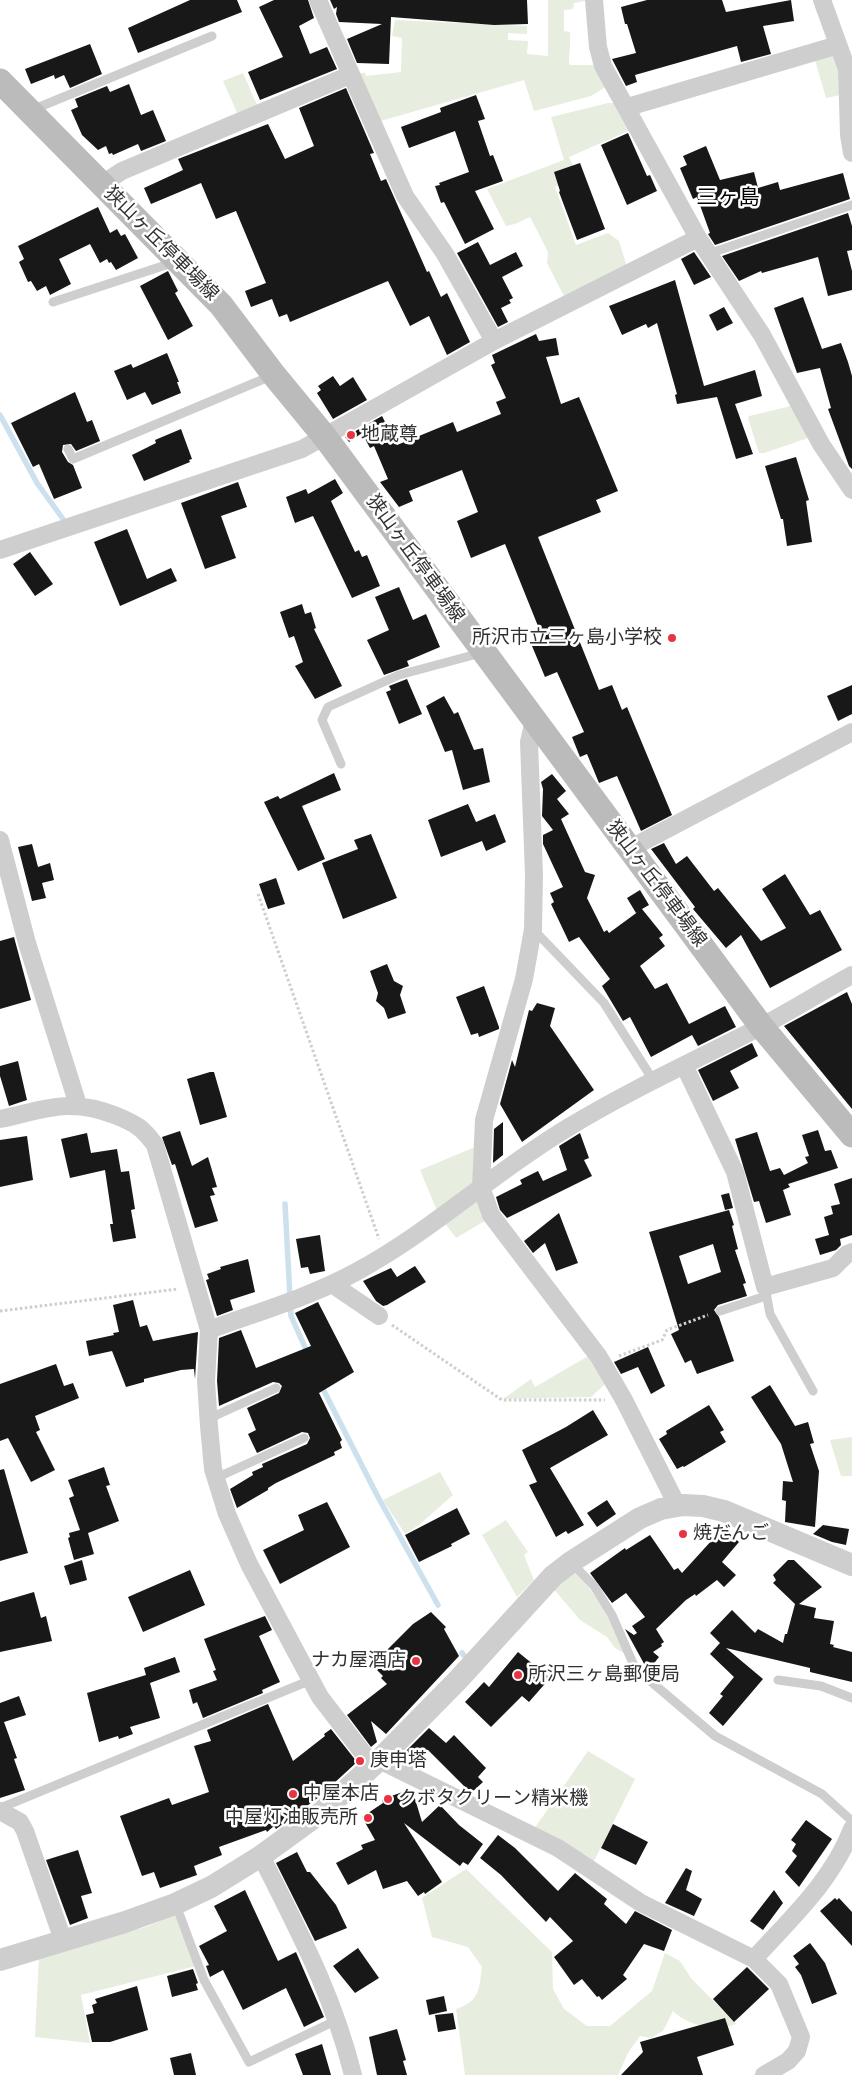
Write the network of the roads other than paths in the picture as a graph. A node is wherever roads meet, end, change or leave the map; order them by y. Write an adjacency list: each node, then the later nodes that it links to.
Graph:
1 (318, 0): 6 (street)
2 (594, 0): 8 (street)
3 (822, 0): 5 (street)
4 (212, 36): 9 (lane)
5 (838, 45): 8 (street); 10 (street)
6 (350, 75): 11 (street); 17 (street)
7 (0, 81): 9 (main road, 狭山ヶ丘停車場線)
8 (628, 107): 13 (street)
9 (29, 111): 11 (main road, 狭山ヶ丘停車場線)
10 (852, 153)
11 (102, 184): 15 (main road, 狭山ヶ丘停車場線)
12 (852, 205): 14 (lane)
13 (698, 238): 14 (street); 17 (street)
14 (708, 254): 21 (street)
15 (178, 261): 16 (lane); 18 (main road, 狭山ヶ丘停車場線)
16 (53, 302)
17 (494, 341): 19 (street)
18 (274, 375): 19 (main road, 狭山ヶ丘停車場線); 20 (lane)
19 (325, 437): 22 (street); 23 (main road, 狭山ヶ丘停車場線)
20 (68, 448)
21 (852, 490)
22 (0, 550)
23 (484, 652): 24 (main road, 狭山ヶ丘停車場線); 26 (lane)
24 (534, 720): 28 (main road, 狭山ヶ丘停車場線); 29 (street)
25 (852, 732): 28 (street)
26 (341, 764)
27 (0, 840): 34 (street)
28 (629, 849): 31 (main road, 狭山ヶ丘停車場線)
29 (533, 929): 33 (lane); 37 (street)
30 (852, 975): 31 (street)
31 (761, 1026): 32 (street); 36 (main road, 狭山ヶ丘停車場線)
32 (684, 1065): 33 (street); 40 (street)
33 (653, 1080): 37 (street)
34 (78, 1105): 35 (street); 43 (street)
35 (0, 1119)
36 (846, 1124)
37 (481, 1187): 39 (street); 49 (street)
38 (852, 1252): 40 (street)
39 (332, 1284): 42 (street); 43 (street)
40 (766, 1292): 41 (lane); 45 (lane)
41 (720, 1311)
42 (379, 1316)
43 (209, 1330): 46 (street)
44 (276, 1388): 46 (lane)
45 (814, 1391)
46 (208, 1418): 48 (street)
47 (304, 1438): 48 (lane)
48 (216, 1478): 52 (street)
49 (678, 1505): 50 (street); 51 (street)
50 (571, 1562): 55 (street); 57 (lane)
51 (852, 1565)
52 (311, 1680): 55 (street); 56 (lane)
53 (778, 1680): 54 (lane)
54 (852, 1698)
55 (376, 1763): 59 (street); 62 (street)
56 (0, 1809): 61 (street)
57 (852, 1820)
58 (852, 1829): 62 (street)
59 (262, 1856): 60 (street); 64 (street)
60 (175, 1904): 61 (street); 64 (lane)
61 (63, 1940): 63 (street)
62 (754, 1959): 66 (street)
63 (0, 1960)
64 (338, 2020): 65 (street)
65 (353, 2075)
66 (764, 2075)

